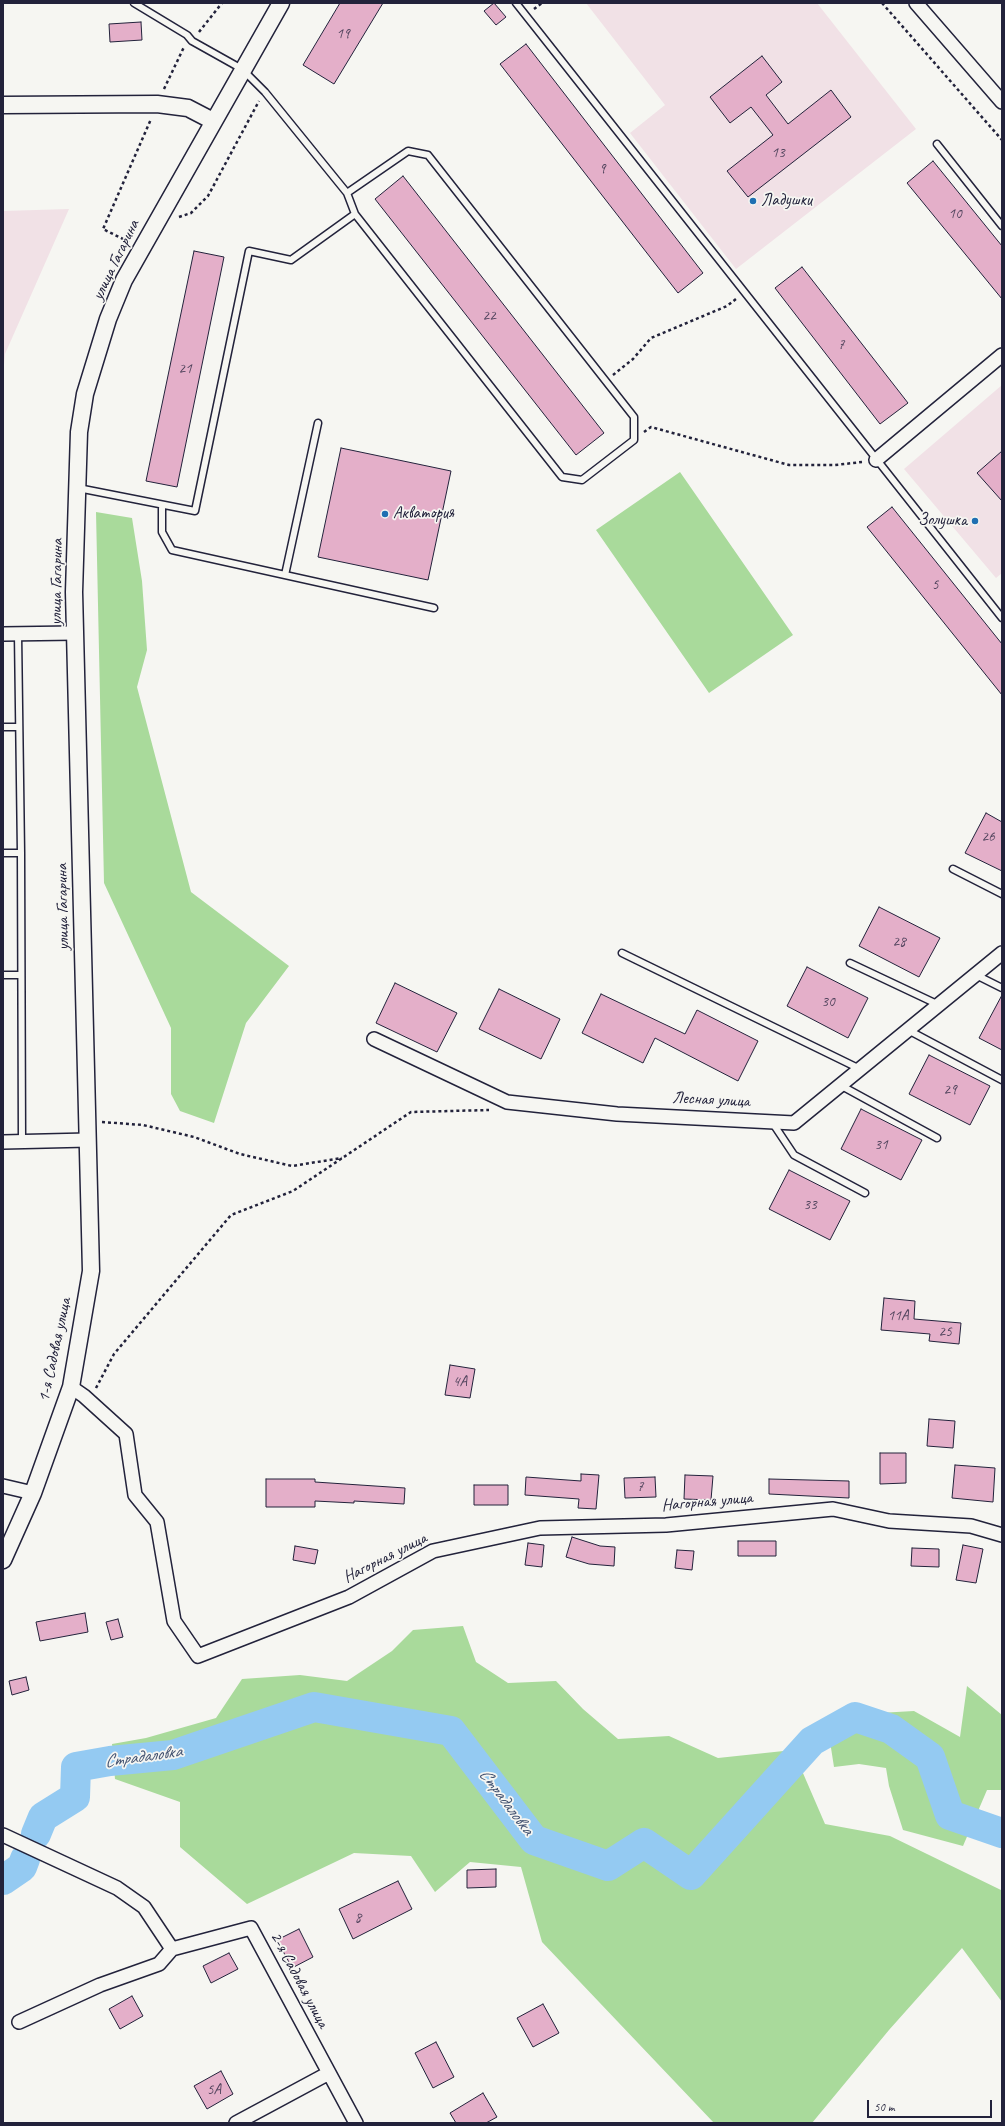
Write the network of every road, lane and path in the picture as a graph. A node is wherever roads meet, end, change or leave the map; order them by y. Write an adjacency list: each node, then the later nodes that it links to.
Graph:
1 (134, 3): 7 (lane)
2 (222, 3): 7 (path)
3 (281, 3): 8 (street, улица Гагарина)
4 (516, 3): 21 (lane)
5 (882, 3): 14 (path)
6 (916, 3): 10 (street)
7 (192, 41): 8 (lane); 12 (path)
8 (242, 69): 9 (lane); 13 (street, улица Гагарина)
9 (265, 92): 16 (lane); 18 (path)
10 (1002, 102)
11 (3, 104): 12 (street)
12 (157, 104): 13 (street); 20 (path)
13 (213, 121): 20 (street, улица Гагарина)
14 (1002, 140)
15 (937, 144): 19 (lane)
16 (347, 194): 17 (lane); 23 (lane)
17 (355, 214): 25 (lane); 28 (lane)
18 (174, 223)
19 (1002, 226)
20 (141, 248): 27 (street, улица Гагарина)
21 (744, 292): 23 (path); 26 (lane)
22 (1002, 355): 26 (street)
23 (606, 381): 25 (lane)
24 (318, 423): 29 (lane)
25 (634, 440): 26 (path)
26 (876, 460): 31 (lane)
27 (78, 488): 28 (lane); 32 (street, улица Гагарина)
28 (162, 505): 29 (lane)
29 (285, 575): 30 (lane)
30 (434, 608)
31 (1002, 618)
32 (75, 633): 34 (street); 55 (street, улица Гагарина)
33 (3, 634): 34 (street)
34 (18, 634): 36 (lane)
35 (3, 727): 36 (lane)
36 (19, 727): 38 (lane)
37 (3, 853): 38 (lane)
38 (21, 853): 45 (lane)
39 (953, 868): 40 (lane)
40 (1002, 894)
41 (622, 953): 51 (lane)
42 (1002, 953): 46 (street, Лесная улица)
43 (850, 963): 48 (lane)
44 (3, 975): 45 (lane)
45 (21, 975): 60 (lane)
46 (976, 975): 47 (lane); 48 (street, Лесная улица)
47 (1002, 988)
48 (939, 1005): 49 (street, Лесная улица)
49 (908, 1030): 51 (street, Лесная улица); 52 (lane)
50 (374, 1039): 56 (street, Лесная улица)
51 (860, 1069): 53 (street, Лесная улица)
52 (1002, 1080)
53 (840, 1085): 56 (street, Лесная улица); 57 (lane)
54 (494, 1110): 61 (path)
55 (87, 1121): 58 (street, улица Гагарина); 61 (path)
56 (771, 1121): 62 (lane)
57 (938, 1138)
58 (88, 1140): 60 (street); 63 (street, улица Гагарина)
59 (3, 1142): 60 (street)
60 (22, 1142)
61 (344, 1158): 65 (path)
62 (865, 1193)
63 (89, 1210): 64 (street, 1-я Садовая улица)
64 (71, 1386): 65 (street, Нагорная улица); 67 (street, 1-я Садовая улица)
65 (84, 1396): 68 (street, Нагорная улица)
66 (3, 1486): 67 (street)
67 (33, 1493): 69 (street, 1-я Садовая улица)
68 (1002, 1535)
69 (3, 1560)
70 (3, 1835): 71 (street)
71 (172, 1949): 72 (street); 73 (street, 2-я Садовая улица)
72 (19, 2022)
73 (329, 2073): 74 (street); 75 (street, 2-я Садовая улица)
74 (236, 2123)
75 (356, 2123)

